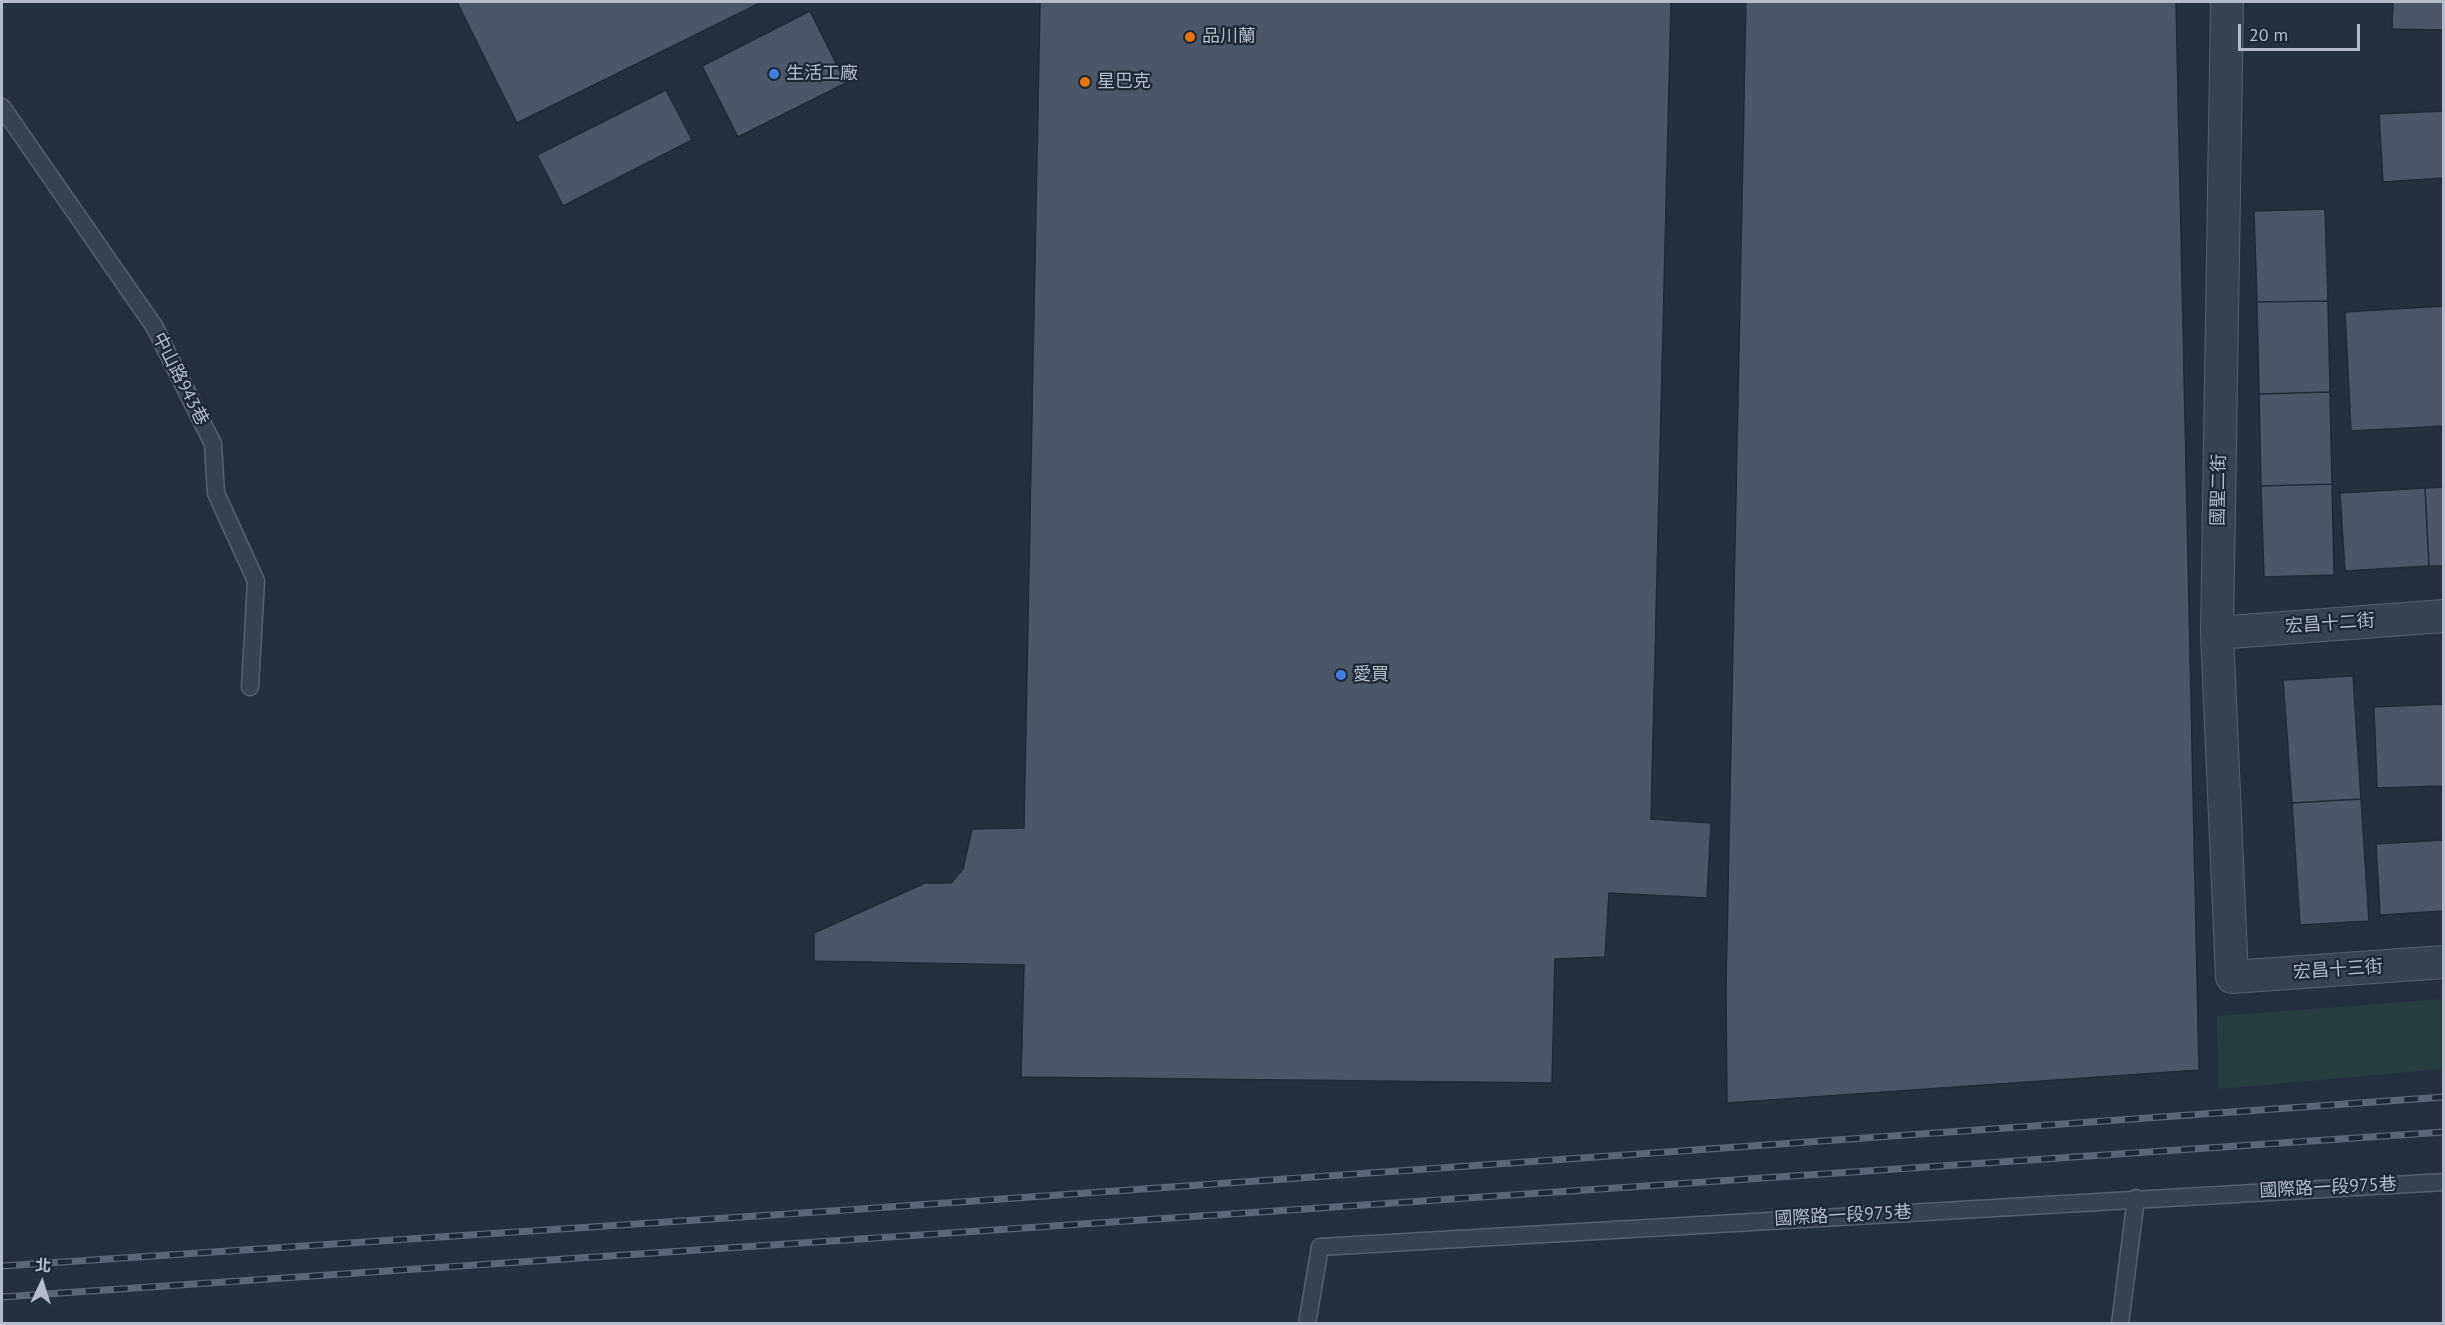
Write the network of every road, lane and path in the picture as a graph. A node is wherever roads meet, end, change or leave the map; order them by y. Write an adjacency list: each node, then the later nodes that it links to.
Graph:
1 (2227, 2): 4 (street, 國聖二街)
2 (2, 107): 5 (lane, 中山路943巷)
3 (2444, 616): 4 (street, 宏昌十二街)
4 (2217, 633): 7 (street, 國聖二街)
5 (250, 687)
6 (2444, 962): 7 (street, 宏昌十三街)
7 (2232, 978)
8 (2444, 1182): 9 (lane, 國際路一段975巷)
9 (2136, 1198): 10 (lane, 國際路一段975巷); 11 (lane)
10 (1307, 1323)
11 (2120, 1323)

